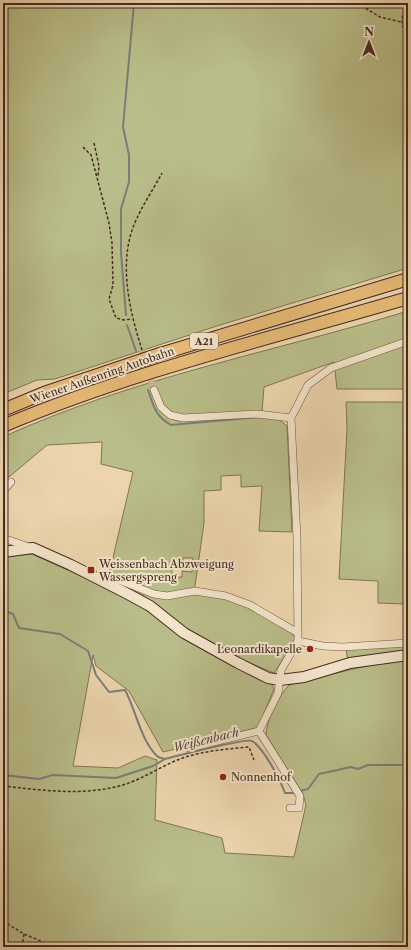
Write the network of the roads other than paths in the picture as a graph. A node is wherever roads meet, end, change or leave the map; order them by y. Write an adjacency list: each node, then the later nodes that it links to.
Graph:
1 (408, 279): 5 (highway, Wiener Außenring Autobahn / A21)
2 (408, 298): 7 (highway, Wiener Außenring Autobahn / A21)
3 (408, 341): 6 (street)
4 (154, 390): 6 (street)
5 (3, 410)
6 (291, 418): 14 (street)
7 (3, 426)
8 (10, 482): 9 (street)
9 (3, 491)
10 (3, 538): 11 (street)
11 (33, 548): 12 (street); 17 (street)
12 (3, 552)
13 (111, 576): 14 (street)
14 (298, 637): 15 (street); 17 (street)
15 (408, 643)
16 (408, 655): 17 (street)
17 (280, 680): 18 (street)
18 (259, 731): 19 (street); 20 (street)
19 (189, 748)
20 (290, 808)

